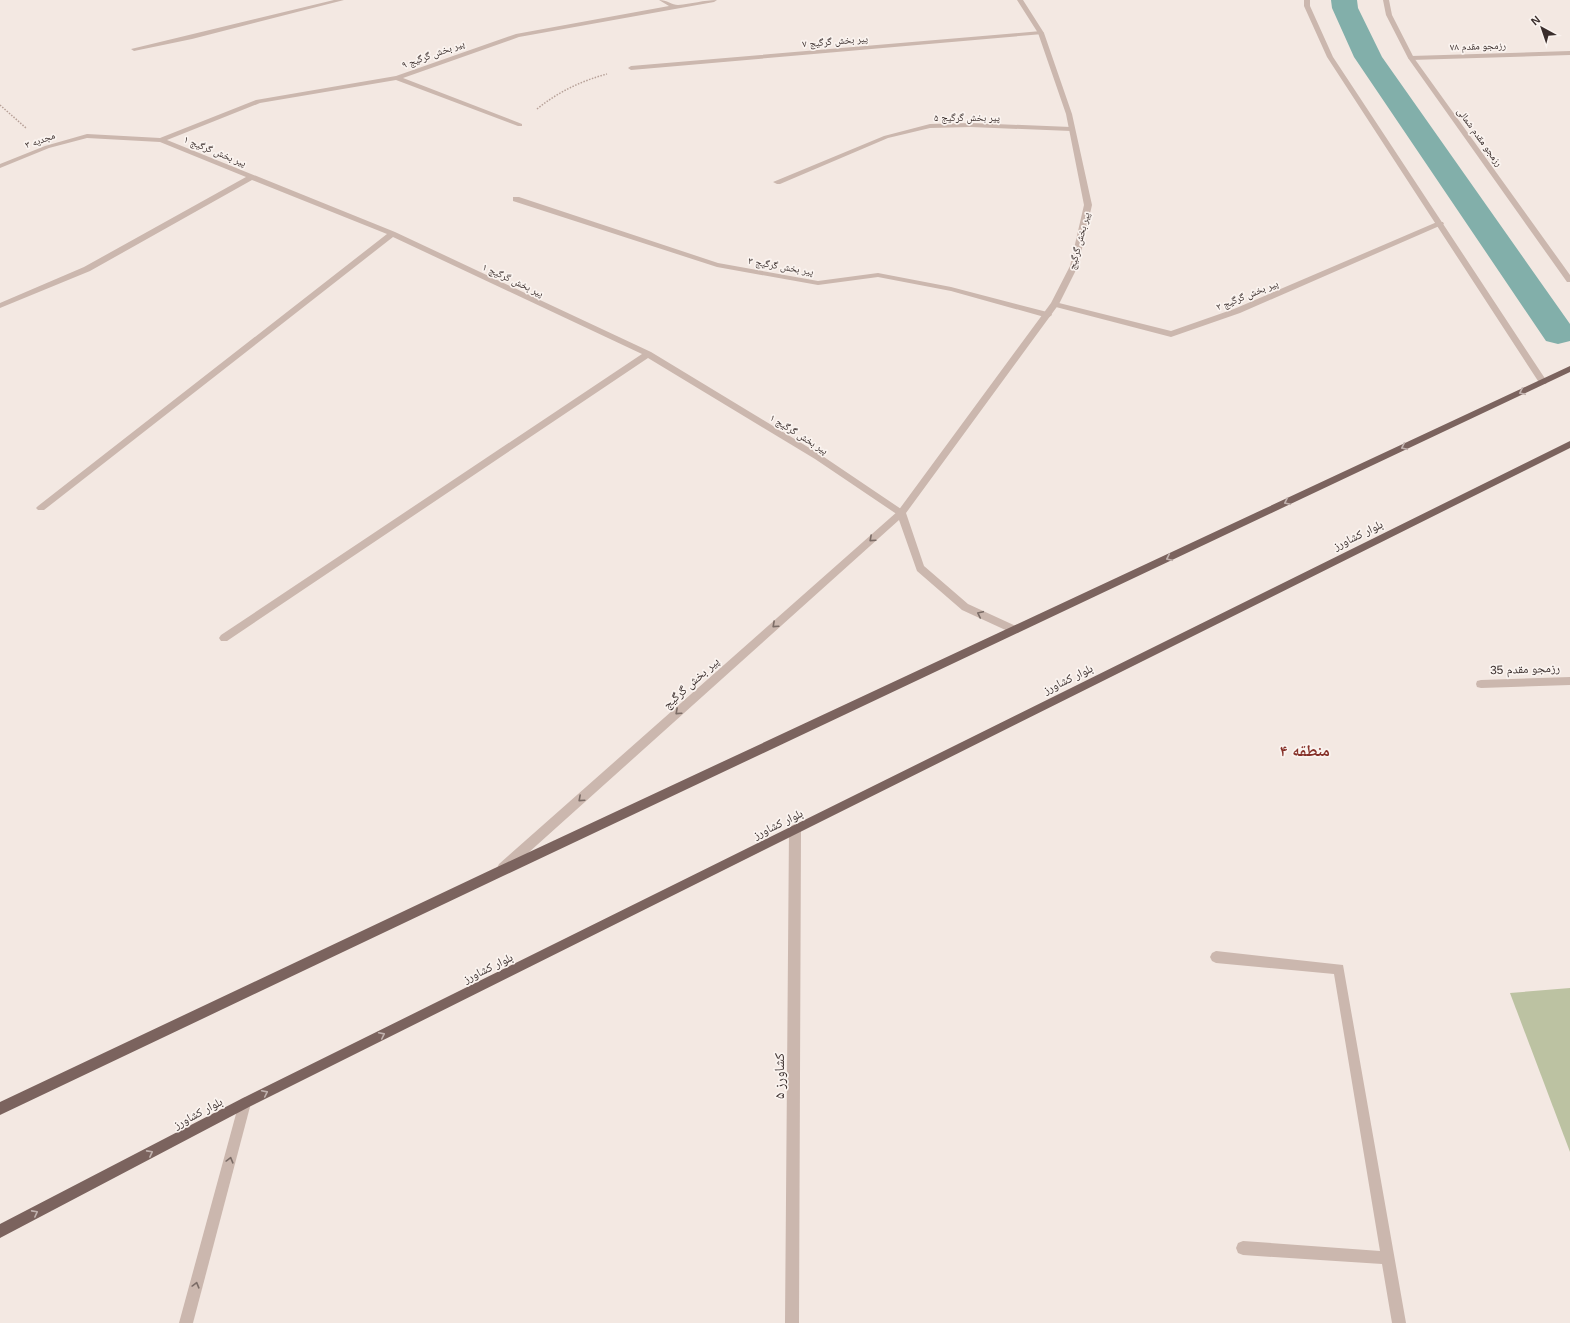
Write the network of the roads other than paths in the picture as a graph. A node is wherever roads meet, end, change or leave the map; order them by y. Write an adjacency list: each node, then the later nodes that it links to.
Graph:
1 (341, 0): 9 (street)
2 (662, 0): 7 (street)
3 (714, 0): 7 (street, پیر بخش گرگیج ۹)
4 (1020, 0): 8 (street, پیر بخش گرگیج)
5 (1307, 0): 22 (street)
6 (1386, 0): 11 (street, رزمجو مقدم شمالی)
7 (675, 7): 13 (street, پیر بخش گرگیج ۹)
8 (1040, 33): 12 (street, پیر بخش گرگیج ۷); 15 (street, پیر بخش گرگیج)
9 (134, 49)
10 (1570, 53): 11 (street, رزمجو مقدم ۷۸)
11 (1411, 58): 24 (street, رزمجو مقدم شمالی)
12 (631, 68)
13 (396, 78): 14 (street); 17 (street, پیر بخش گرگیج ۹)
14 (520, 125)
15 (1071, 129): 20 (street, پیر بخش گرگیج ۵); 25 (street, پیر بخش گرگیج)
16 (87, 136): 17 (street, پیر بخش گرگیج ۱); 18 (street, مجدیه ۳)
17 (161, 140): 19 (street, پیر بخش گرگیج ۱)
18 (0, 166)
19 (252, 177): 23 (street, پیر بخش گرگیج ۱); 26 (street)
20 (777, 182)
21 (516, 199): 27 (street, پیر بخش گرگیج ۳)
22 (1440, 224): 25 (street, پیر بخش گرگیج ۲); 30 (street)
23 (392, 234): 28 (street, پیر بخش گرگیج ۱); 32 (street)
24 (1570, 280)
25 (1055, 304): 27 (street, پیر بخش گرگیج)
26 (0, 306)
27 (1048, 315): 33 (street, پیر بخش گرگیج)
28 (648, 354): 33 (street, پیر بخش گرگیج ۱); 35 (street)
29 (1570, 369): 30 (main road)
30 (1543, 382): 34 (main road, one-way to 34)
31 (1570, 444): 38 (main road, بلوار کشاورز)
32 (41, 508)
33 (901, 513): 34 (street, one-way to 33); 39 (street, پیر بخش گرگیج, one-way to 39)
34 (1015, 630): 39 (main road)
35 (224, 638)
36 (1570, 680): 37 (street, رزمجو مقدم 35)
37 (1481, 684)
38 (795, 829): 41 (main road, بلوار کشاورز, one-way to 38); 47 (street, کشاورز ۵)
39 (499, 872): 42 (main road)
40 (1216, 957): 45 (street)
41 (245, 1103): 43 (main road, بلوار کشاورز, one-way to 41); 46 (street, one-way to 41)
42 (0, 1109)
43 (0, 1231)
44 (1242, 1248): 45 (street)
45 (1388, 1258): 48 (street)
46 (186, 1323)
47 (792, 1323)
48 (1399, 1323)

